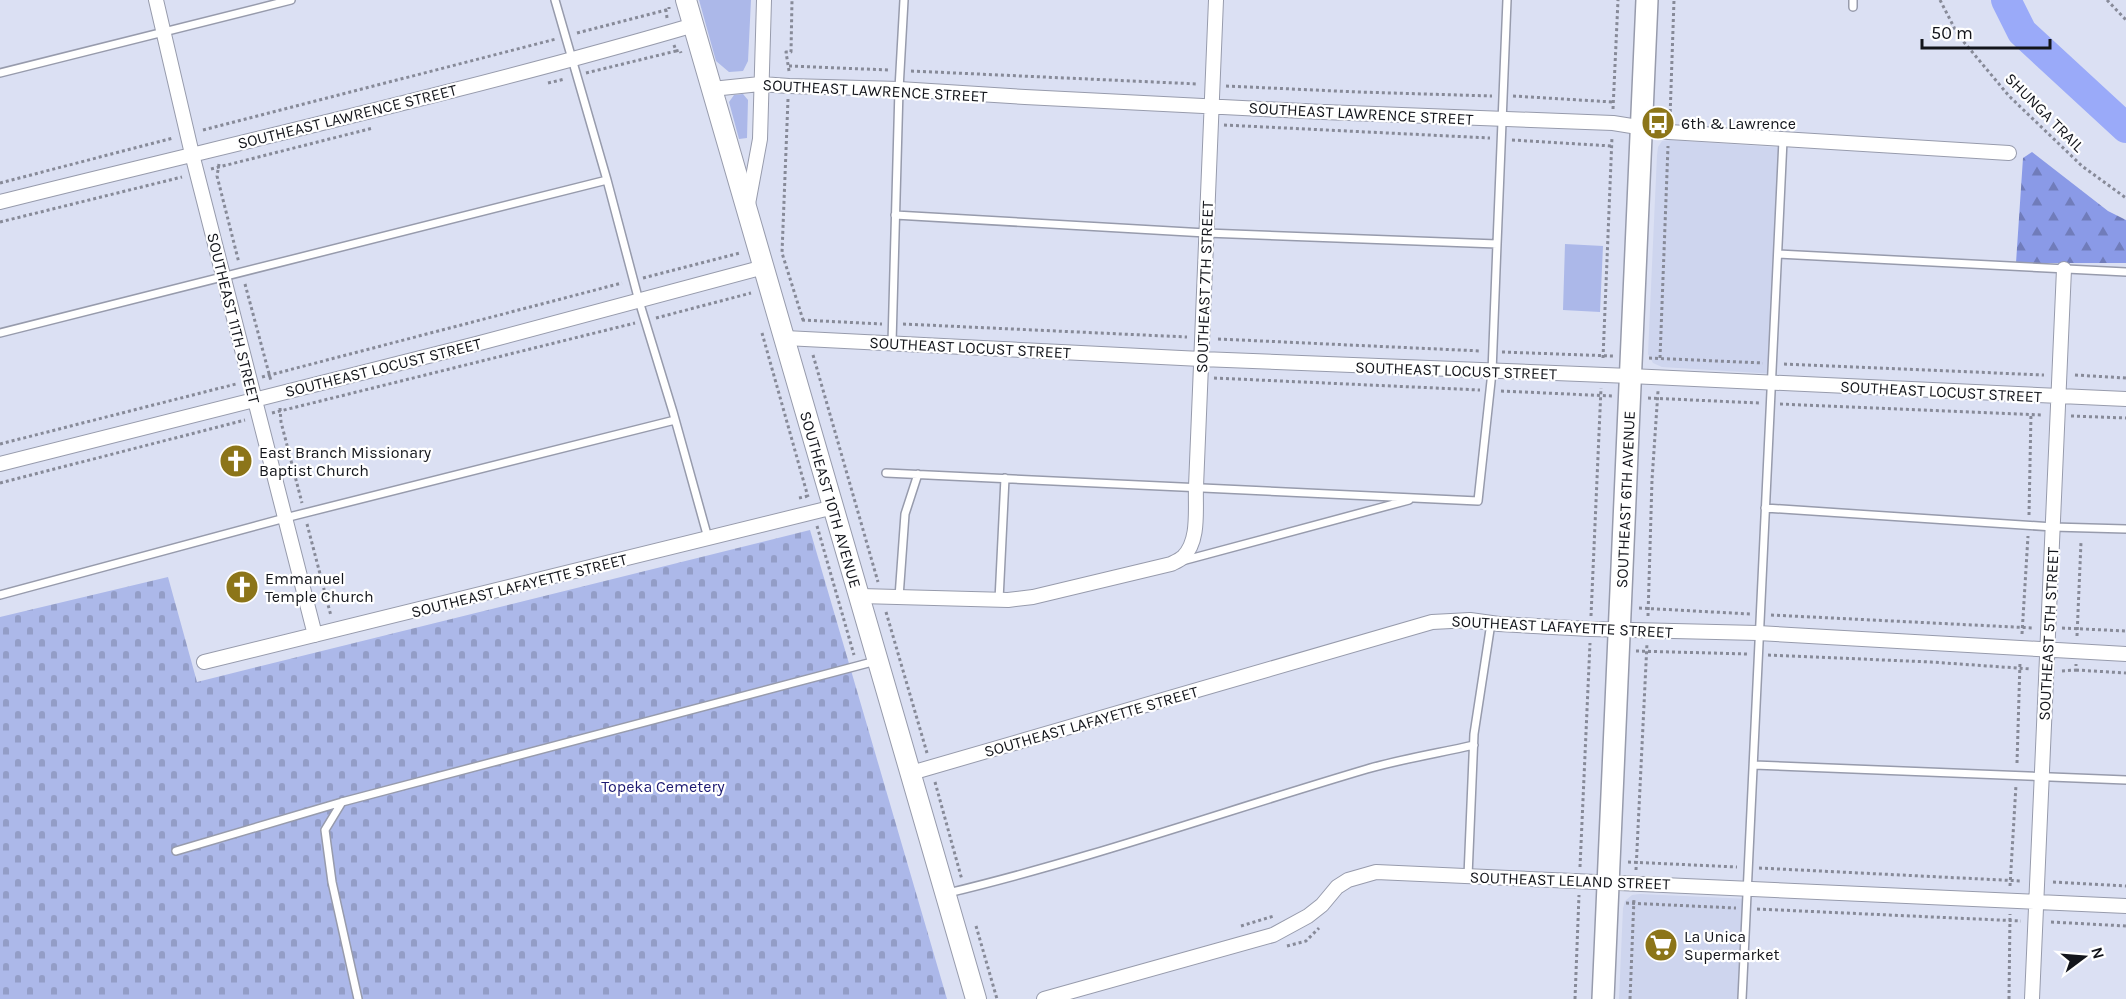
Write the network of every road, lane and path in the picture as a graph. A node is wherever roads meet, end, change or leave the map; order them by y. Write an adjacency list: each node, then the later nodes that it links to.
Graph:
1 (156, 0): 19 (street, SOUTHEAST 11TH STREET)
2 (291, 0): 19 (lane)
3 (555, 0): 21 (lane)
4 (667, 0): 16 (path)
5 (686, 0): 18 (main road, SOUTHEAST 10TH AVENUE)
6 (764, 0): 29 (street)
7 (792, 0): 25 (path)
8 (904, 0): 26 (lane)
9 (1216, 0): 31 (street, SOUTHEAST 7TH STREET)
10 (1507, 0): 35 (lane)
11 (1618, 0): 36 (path)
12 (1647, 0): 42 (main road, SOUTHEAST 6TH AVENUE)
13 (1674, 0): 44 (path)
14 (1940, 0): 56 (path, SHUNGA TRAIL)
15 (2107, 0): 17 (path)
16 (666, 10): 20 (path); 21 (path)
17 (2126, 20)
18 (694, 25): 20 (street, SOUTHEAST LAWRENCE STREET); 33 (main road, SOUTHEAST 10TH AVENUE)
19 (163, 31): 27 (lane); 45 (street, SOUTHEAST 11TH STREET)
20 (671, 31): 22 (path); 23 (street, SOUTHEAST LAWRENCE STREET)
21 (566, 36): 23 (lane); 43 (path)
22 (676, 51): 24 (path); 28 (path)
23 (571, 59): 28 (lane); 49 (street, SOUTHEAST LAWRENCE STREET)
24 (684, 61)
25 (789, 66): 26 (path); 32 (path)
26 (900, 71): 31 (path); 34 (lane)
27 (0, 73)
28 (576, 76): 30 (path); 54 (lane)
29 (760, 84): 32 (street, SOUTHEAST LAWRENCE STREET); 33 (street, SOUTHEAST LAWRENCE STREET); 58 (street)
30 (542, 85)
31 (1212, 85): 35 (path); 37 (street, SOUTHEAST 7TH STREET)
32 (789, 86): 34 (street, SOUTHEAST LAWRENCE STREET); 71 (path)
33 (712, 88): 58 (main road, SOUTHEAST 10TH AVENUE)
34 (899, 89): 37 (street, SOUTHEAST LAWRENCE STREET); 59 (lane)
35 (1504, 96): 36 (path); 38 (lane)
36 (1613, 102): 39 (path)
37 (1212, 106): 38 (street, SOUTHEAST LAWRENCE STREET); 40 (street, SOUTHEAST 7TH STREET)
38 (1503, 119): 39 (street, SOUTHEAST LAWRENCE STREET); 46 (lane)
39 (1613, 123): 42 (street, SOUTHEAST LAWRENCE STREET); 48 (path)
40 (1211, 124): 46 (path); 61 (street, SOUTHEAST 7TH STREET)
41 (381, 126): 52 (path)
42 (1641, 127): 44 (street, SOUTHEAST LAWRENCE STREET); 85 (main road, SOUTHEAST 6TH AVENUE)
43 (202, 130): 45 (path); 49 (path)
44 (1669, 132): 47 (street, SOUTHEAST LAWRENCE STREET); 82 (path)
45 (188, 134): 51 (street, SOUTHEAST 11TH STREET); 55 (path)
46 (1503, 139): 48 (path); 62 (lane)
47 (1783, 140): 50 (street, SOUTHEAST LAWRENCE STREET); 63 (lane)
48 (1612, 146): 81 (path)
49 (215, 148): 51 (street, SOUTHEAST LAWRENCE STREET); 52 (path)
50 (2009, 153)
51 (192, 154): 53 (street, SOUTHEAST 11TH STREET); 57 (street, SOUTHEAST LAWRENCE STREET)
52 (220, 167): 53 (path); 66 (path)
53 (197, 173): 60 (path); 68 (street, SOUTHEAST 11TH STREET)
54 (607, 180): 66 (lane); 69 (lane)
55 (0, 183)
56 (2126, 198)
57 (0, 202)
58 (747, 208): 65 (main road, SOUTHEAST 10TH AVENUE)
59 (895, 215): 61 (lane); 73 (lane)
60 (0, 222)
61 (1206, 233): 62 (lane); 76 (street, SOUTHEAST 7TH STREET)
62 (1497, 244): 80 (lane)
63 (1778, 254): 64 (lane); 84 (lane)
64 (2064, 268): 67 (lane); 87 (street, SOUTHEAST 5TH STREET)
65 (755, 269): 69 (path); 70 (street, SOUTHEAST LOCUST STREET); 72 (path); 77 (main road, SOUTHEAST 10TH AVENUE)
66 (241, 271): 68 (lane); 88 (path)
67 (2126, 272)
68 (224, 275): 75 (lane); 93 (street, SOUTHEAST 11TH STREET)
69 (635, 280): 70 (lane); 88 (path)
70 (639, 301): 72 (lane); 96 (street, SOUTHEAST LOCUST STREET)
71 (802, 320): 73 (path); 78 (path)
72 (645, 321): 105 (path); 110 (lane)
73 (892, 324): 76 (path); 79 (lane)
74 (760, 326): 118 (path)
75 (0, 333)
76 (1202, 338): 80 (path); 83 (street, SOUTHEAST 7TH STREET)
77 (785, 339): 78 (street, SOUTHEAST LOCUST STREET); 121 (main road, SOUTHEAST 10TH AVENUE)
78 (808, 339): 79 (street, SOUTHEAST LOCUST STREET); 133 (path)
79 (892, 343): 83 (street, SOUTHEAST LOCUST STREET)
80 (1492, 352): 81 (path); 86 (lane)
81 (1603, 356): 85 (path); 89 (path)
82 (1660, 358): 84 (path); 85 (path); 91 (path)
83 (1201, 359): 86 (street, SOUTHEAST LOCUST STREET); 90 (street, SOUTHEAST 7TH STREET)
84 (1773, 363): 87 (path); 94 (lane)
85 (1631, 366): 89 (street, SOUTHEAST LOCUST STREET); 91 (street, SOUTHEAST LOCUST STREET); 99 (main road, SOUTHEAST 6TH AVENUE)
86 (1492, 372): 89 (street, SOUTHEAST LOCUST STREET); 95 (lane)
87 (2060, 374): 92 (path); 100 (street, SOUTHEAST 5TH STREET)
88 (270, 375): 93 (path); 96 (path)
89 (1602, 375): 97 (path)
90 (1200, 377): 95 (path); 117 (street, SOUTHEAST 7TH STREET)
91 (1659, 378): 94 (street, SOUTHEAST LOCUST STREET); 102 (path)
92 (2126, 378)
93 (250, 380): 101 (street, SOUTHEAST 11TH STREET); 111 (path)
94 (1772, 382): 98 (street, SOUTHEAST LOCUST STREET); 104 (lane)
95 (1489, 390): 97 (path); 119 (lane)
96 (276, 394): 101 (street, SOUTHEAST LOCUST STREET); 105 (path)
97 (1601, 395): 99 (path); 136 (path)
98 (2032, 396): 100 (street, SOUTHEAST LOCUST STREET); 106 (path)
99 (1630, 397): 102 (path); 137 (main road, SOUTHEAST 6TH AVENUE)
100 (2059, 397): 103 (street, SOUTHEAST LOCUST STREET); 107 (street, SOUTHEAST 5TH STREET)
101 (255, 399): 108 (street, SOUTHEAST 11TH STREET); 112 (street, SOUTHEAST LOCUST STREET)
102 (1658, 399): 104 (path); 138 (path)
103 (2126, 399)
104 (1771, 403): 106 (path); 122 (lane)
105 (282, 411): 108 (path); 124 (path)
106 (2031, 414): 107 (path); 126 (path)
107 (2058, 415): 109 (path); 127 (street, SOUTHEAST 5TH STREET)
108 (260, 417): 116 (path); 125 (street, SOUTHEAST 11TH STREET)
109 (2126, 418)
110 (675, 420): 124 (lane); 129 (lane)
111 (0, 444)
112 (0, 464)
113 (886, 473): 114 (lane)
114 (918, 474): 115 (lane); 134 (lane)
115 (1005, 478): 117 (lane); 135 (lane)
116 (0, 483)
117 (1196, 487): 119 (lane); 130 (street, SOUTHEAST 7TH STREET)
118 (808, 496): 120 (path); 123 (path)
119 (1418, 498): 130 (lane)
120 (796, 499)
121 (834, 507): 123 (street, SOUTHEAST LAFAYETTE STREET); 132 (main road, SOUTHEAST 10TH AVENUE)
122 (1765, 508): 126 (lane); 139 (lane)
123 (813, 512): 129 (street, SOUTHEAST LAFAYETTE STREET); 155 (path)
124 (304, 513): 125 (lane); 140 (path)
125 (285, 518): 131 (lane); 149 (street, SOUTHEAST 11TH STREET)
126 (2028, 525): 127 (lane); 142 (path)
127 (2053, 527): 128 (lane); 143 (street, SOUTHEAST 5TH STREET)
128 (2126, 529)
129 (708, 538): 149 (street, SOUTHEAST LAFAYETTE STREET)
130 (1171, 564): 135 (street)
131 (0, 595)
132 (860, 596): 133 (street); 153 (main road, SOUTHEAST 10TH AVENUE)
133 (882, 596): 134 (street); 160 (path)
134 (899, 597): 135 (street)
135 (999, 600)
136 (1591, 608): 137 (path); 144 (path)
137 (1620, 608): 138 (path); 145 (main road, SOUTHEAST 6TH AVENUE)
138 (1649, 609): 139 (path); 147 (path)
139 (1759, 615): 142 (path); 148 (lane)
140 (332, 620)
141 (1491, 623): 144 (street, SOUTHEAST LAFAYETTE STREET); 158 (lane); 160 (street, SOUTHEAST LAFAYETTE STREET)
142 (2022, 628): 143 (path); 150 (path)
143 (2049, 628): 146 (path); 151 (street, SOUTHEAST 5TH STREET)
144 (1590, 629): 145 (street, SOUTHEAST LAFAYETTE STREET); 172 (path)
145 (1620, 631): 147 (street, SOUTHEAST LAFAYETTE STREET); 178 (main road, SOUTHEAST 6TH AVENUE)
146 (2126, 631)
147 (1647, 632): 148 (street, SOUTHEAST LAFAYETTE STREET); 168 (path)
148 (1758, 633): 150 (street, SOUTHEAST LAFAYETTE STREET); 159 (lane)
149 (315, 635): 154 (street, SOUTHEAST LAFAYETTE STREET)
150 (2020, 649): 151 (street, SOUTHEAST LAFAYETTE STREET); 162 (path)
151 (2048, 650): 152 (street, SOUTHEAST LAFAYETTE STREET); 163 (street, SOUTHEAST 5TH STREET)
152 (2126, 654)
153 (879, 660): 155 (lane); 161 (main road, SOUTHEAST 10TH AVENUE)
154 (204, 662)
155 (857, 666): 165 (lane)
156 (2076, 670): 157 (path)
157 (2126, 673)
158 (1474, 745): 170 (lane); 177 (lane)
159 (1754, 765): 162 (lane); 169 (lane)
160 (931, 767): 161 (street, SOUTHEAST LAFAYETTE STREET); 177 (path)
161 (911, 772): 177 (main road, SOUTHEAST 10TH AVENUE)
162 (2016, 777): 163 (lane); 171 (path)
163 (2041, 777): 164 (lane); 173 (street, SOUTHEAST 5TH STREET)
164 (2126, 780)
165 (342, 802): 166 (lane); 191 (lane)
166 (176, 851)
167 (1628, 862): 168 (path)
168 (1636, 863): 169 (path); 174 (path)
169 (1748, 868): 171 (path); 176 (lane)
170 (1468, 876): 172 (street, SOUTHEAST LELAND STREET); 194 (street, SOUTHEAST LELAND STREET)
171 (2011, 880): 173 (path); 179 (path)
172 (1580, 881): 178 (street, SOUTHEAST LELAND STREET); 180 (path)
173 (2037, 882): 175 (path); 181 (street, SOUTHEAST 5TH STREET)
174 (1635, 883): 176 (street, SOUTHEAST LELAND STREET); 178 (street, SOUTHEAST LELAND STREET); 182 (path)
175 (2126, 886)
176 (1747, 889): 179 (street, SOUTHEAST LELAND STREET); 184 (lane)
177 (955, 891): 192 (main road, SOUTHEAST 10TH AVENUE)
178 (1608, 892): 180 (path); 182 (path); 196 (main road, SOUTHEAST 6TH AVENUE)
179 (2010, 900): 181 (street, SOUTHEAST LELAND STREET); 186 (path)
180 (1579, 901): 195 (path)
181 (2036, 902): 183 (street, SOUTHEAST LELAND STREET); 187 (street, SOUTHEAST 5TH STREET)
182 (1634, 903): 184 (path); 197 (path)
183 (2126, 906)
184 (1746, 909): 186 (path); 198 (lane)
185 (1274, 916): 189 (path)
186 (2010, 921): 187 (path); 199 (path)
187 (2036, 921): 190 (path); 200 (street, SOUTHEAST 5TH STREET)
188 (974, 922): 193 (path)
189 (1241, 926)
190 (2126, 926)
191 (358, 999)
192 (976, 999)
193 (997, 999)
194 (1044, 999)
195 (1575, 999)
196 (1604, 999)
197 (1630, 999)
198 (1742, 999)
199 (2009, 999)
200 (2032, 999)

